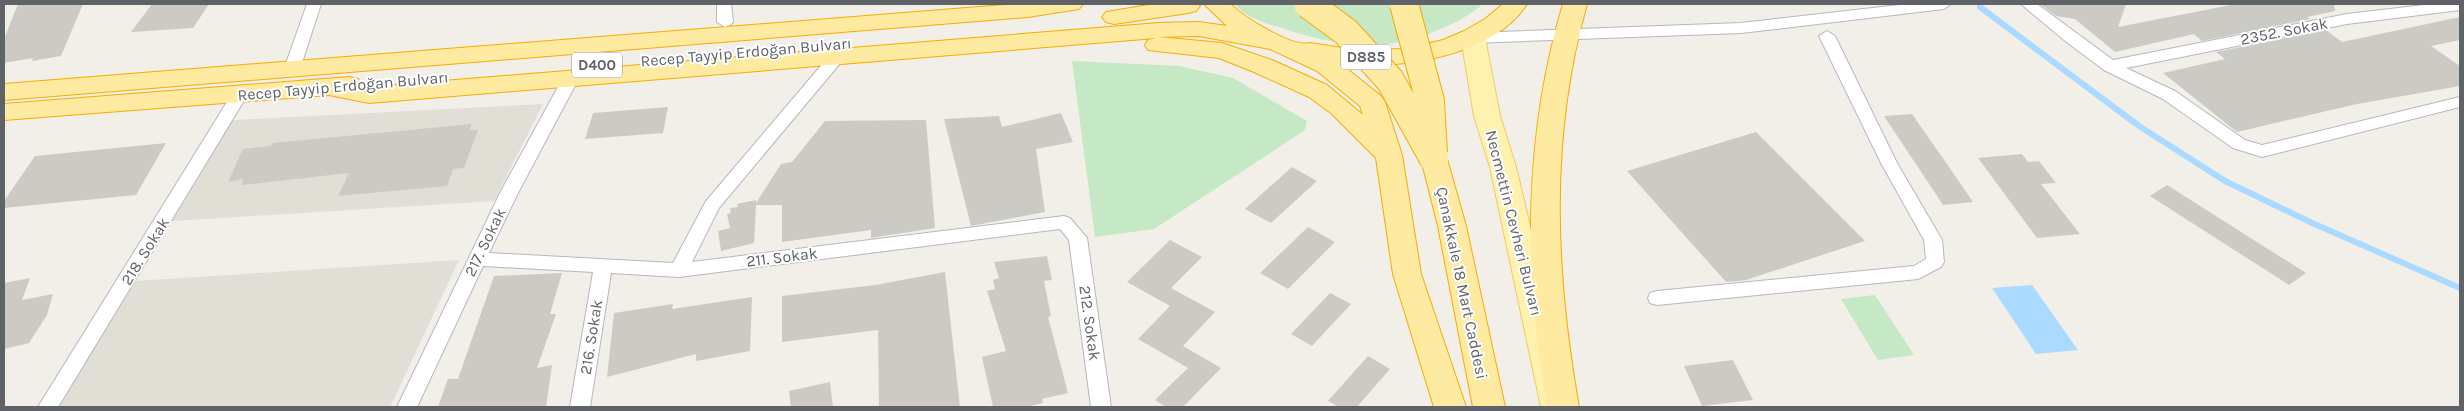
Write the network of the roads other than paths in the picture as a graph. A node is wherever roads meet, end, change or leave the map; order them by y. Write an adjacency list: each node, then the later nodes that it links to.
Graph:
1 (314, 4): 21 (street)
2 (956, 4): 13 (highway)
3 (1071, 4): 22 (highway, Recep Tayyip Erdoğan Bulvarı / D400)
4 (1216, 4): 18 (highway, D885)
5 (1308, 4): 29 (highway, bridge)
6 (1404, 4): 29 (highway, bridge)
7 (1515, 4): 17 (highway, D885)
8 (1576, 4): 14 (highway)
9 (1944, 4): 14 (street)
10 (2028, 4): 20 (street)
11 (2460, 4): 20 (street, 2352. Sokak)
12 (1188, 6): 22 (highway, Recep Tayyip Erdoğan Bulvarı / D400)
13 (724, 13): 22 (highway)
14 (1565, 34): 17 (street); 42 (highway)
15 (1827, 36): 34 (street)
16 (1084, 37): 18 (highway); 19 (highway); 28 (highway)
17 (1473, 38): 18 (highway, D885); 41 (main road, Necmettin Cevheri Bulvarı)
18 (1276, 42): 28 (highway)
19 (836, 58): 23 (highway); 33 (street)
20 (2110, 66): 26 (street)
21 (292, 69): 22 (highway, Recep Tayyip Erdoğan Bulvarı / D400); 24 (highway, Recep Tayyip Erdoğan Bulvarı / D400)
22 (327, 77): 23 (highway); 25 (highway, Recep Tayyip Erdoğan Bulvarı / D400)
23 (570, 80): 31 (street, 217. Sokak)
24 (4, 92)
25 (240, 94): 27 (highway, Recep Tayyip Erdoğan Bulvarı / D400); 35 (street, 218. Sokak)
26 (2460, 102)
27 (4, 112)
28 (1390, 155): 39 (highway)
29 (1434, 159): 40 (highway, Çanakkale 18 Mart Caddesi)
30 (1078, 238): 33 (street, 211. Sokak); 38 (street, 212. Sokak)
31 (477, 259): 32 (street, 211. Sokak); 36 (street, 217. Sokak)
32 (603, 267): 33 (street, 211. Sokak); 37 (street, 216. Sokak)
33 (679, 270)
34 (1657, 298)
35 (48, 407)
36 (407, 407)
37 (580, 407)
38 (1101, 407)
39 (1450, 407)
40 (1489, 407)
41 (1557, 407)
42 (1563, 407)

